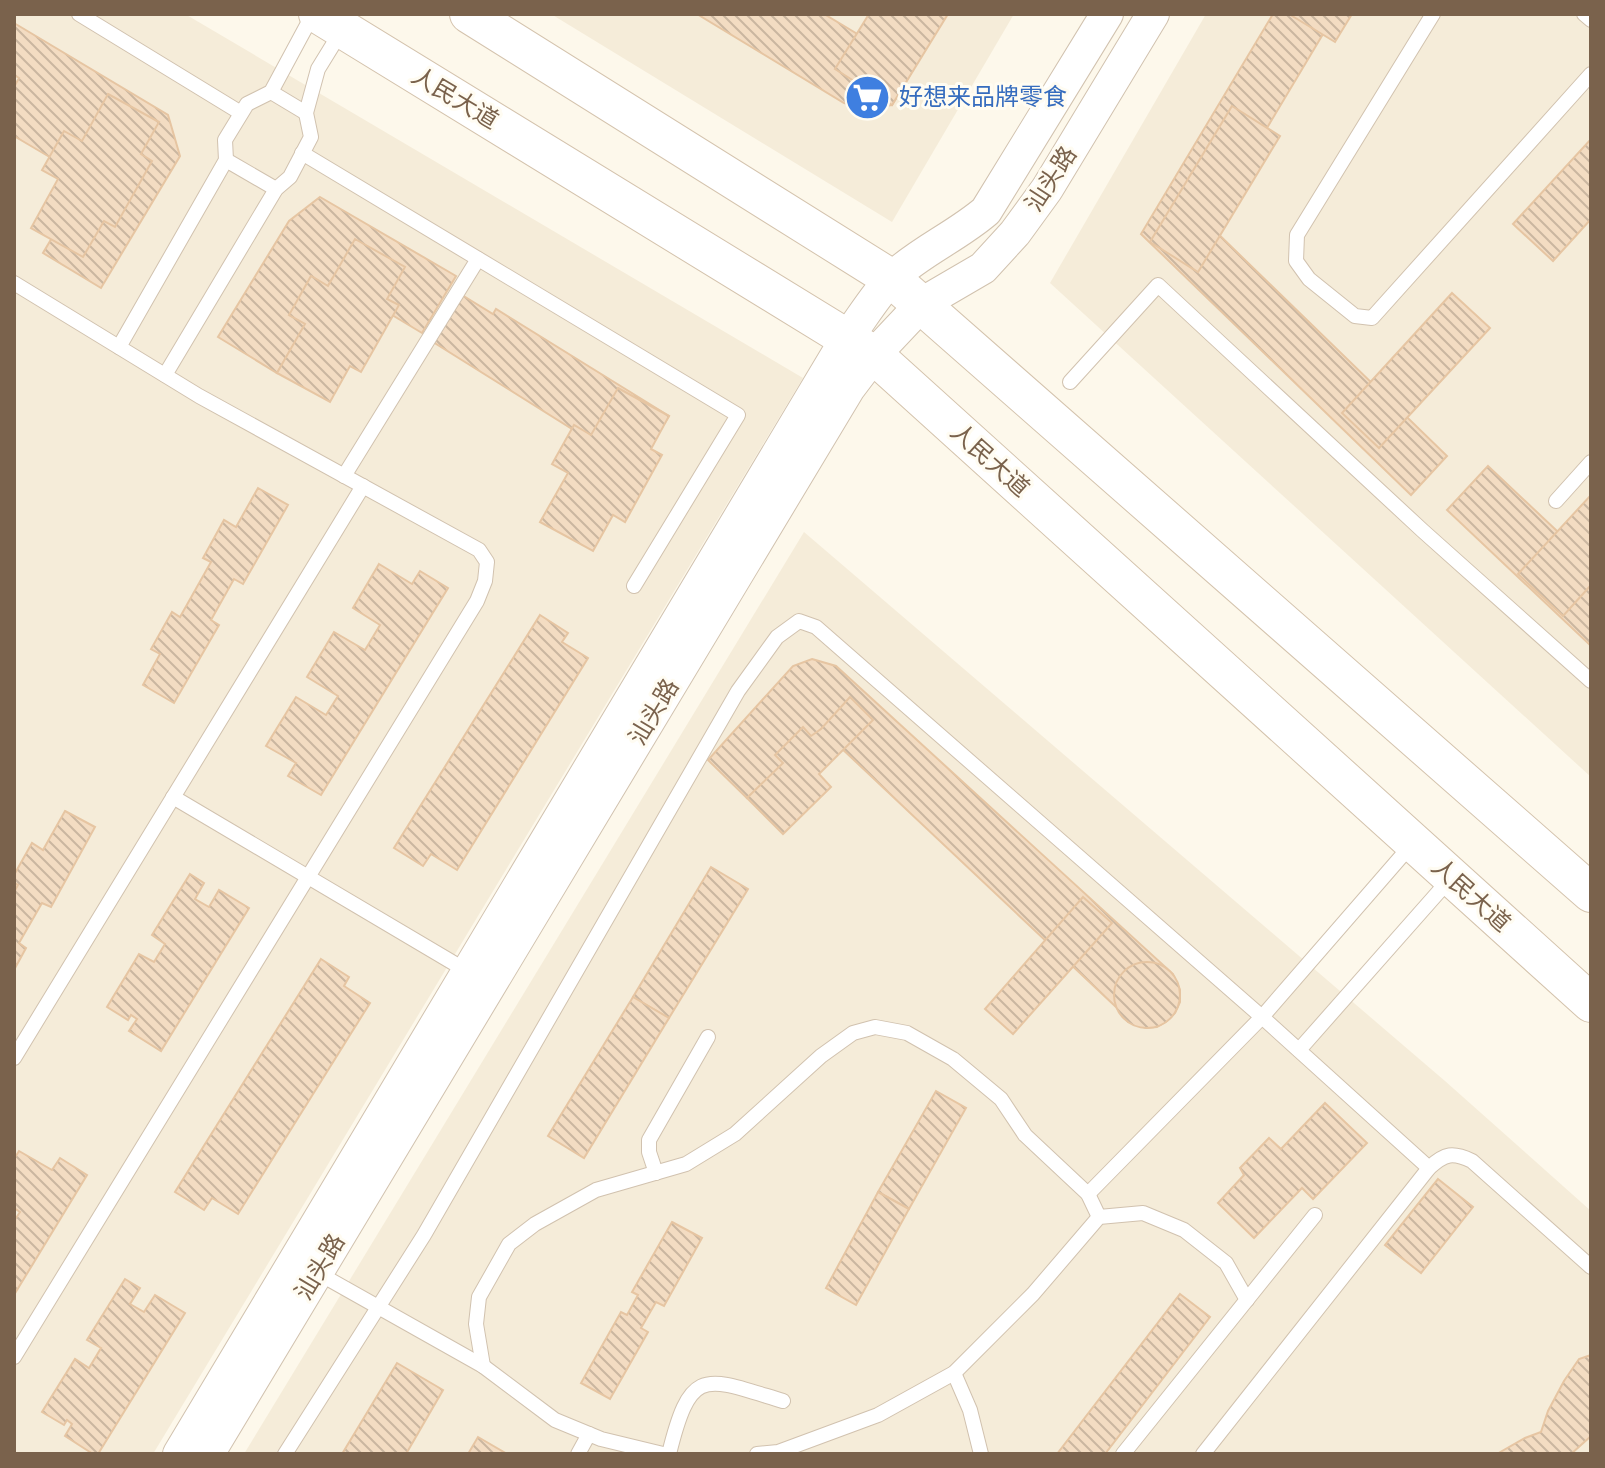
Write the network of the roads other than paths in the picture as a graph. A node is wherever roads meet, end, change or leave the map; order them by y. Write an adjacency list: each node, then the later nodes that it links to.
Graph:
1 (79, 14): 11 (lane)
2 (469, 14): 17 (main road)
3 (1107, 14): 17 (street, 汕头路)
4 (1153, 14): 19 (street, 汕头路)
5 (1433, 14): 9 (lane)
6 (1584, 14): 8 (lane)
7 (325, 19): 10 (lane); 12 (lane); 20 (main road, 人民大道)
8 (1591, 20)
9 (1591, 74)
10 (271, 92): 11 (lane); 12 (lane)
11 (241, 113): 14 (lane)
12 (306, 113): 13 (lane)
13 (302, 153): 15 (lane); 16 (lane)
14 (226, 160): 15 (lane); 21 (lane)
15 (276, 189): 22 (lane)
16 (478, 259): 25 (lane); 28 (lane)
17 (892, 279): 19 (main road); 20 (street, 汕头路)
18 (14, 283): 21 (lane)
19 (923, 303): 20 (street, 汕头路); 34 (main road)
20 (860, 346): 31 (main road, 人民大道); 35 (street, 汕头路); 46 (street, 汕头路)
21 (119, 347): 22 (lane)
22 (165, 375): 25 (lane)
23 (1070, 382): 29 (lane)
24 (1591, 462): 27 (lane)
25 (344, 476): 26 (lane)
26 (363, 486): 30 (lane); 32 (lane)
27 (1556, 501)
28 (634, 586)
29 (1591, 681)
30 (173, 797): 32 (lane); 40 (lane)
31 (1413, 843): 33 (main road, 人民大道); 37 (lane)
32 (308, 876): 35 (lane); 50 (lane)
33 (1452, 877): 36 (main road, 人民大道); 39 (lane)
34 (1591, 893)
35 (467, 971): 46 (street, 汕头路)
36 (1591, 1003)
37 (1262, 1017): 39 (lane); 43 (lane); 49 (lane)
38 (708, 1037): 42 (lane)
39 (1299, 1050): 41 (lane)
40 (14, 1058)
41 (1429, 1168): 47 (lane); 63 (lane)
42 (656, 1173): 43 (lane); 51 (lane)
43 (1088, 1194): 45 (lane)
44 (1315, 1215): 48 (lane)
45 (1099, 1217): 48 (lane); 52 (lane)
46 (306, 1266): 49 (lane); 55 (street, 汕头路); 56 (street, 汕头路)
47 (1591, 1267)
48 (1247, 1300): 62 (lane)
49 (378, 1307): 51 (lane); 57 (lane)
50 (14, 1357)
51 (483, 1366): 54 (lane)
52 (954, 1373): 60 (lane); 61 (lane)
53 (783, 1401): 59 (lane)
54 (589, 1434): 58 (lane); 59 (lane)
55 (179, 1454)
56 (208, 1454)
57 (285, 1454)
58 (578, 1454)
59 (666, 1454)
60 (757, 1454)
61 (981, 1454)
62 (1123, 1454)
63 (1203, 1454)

